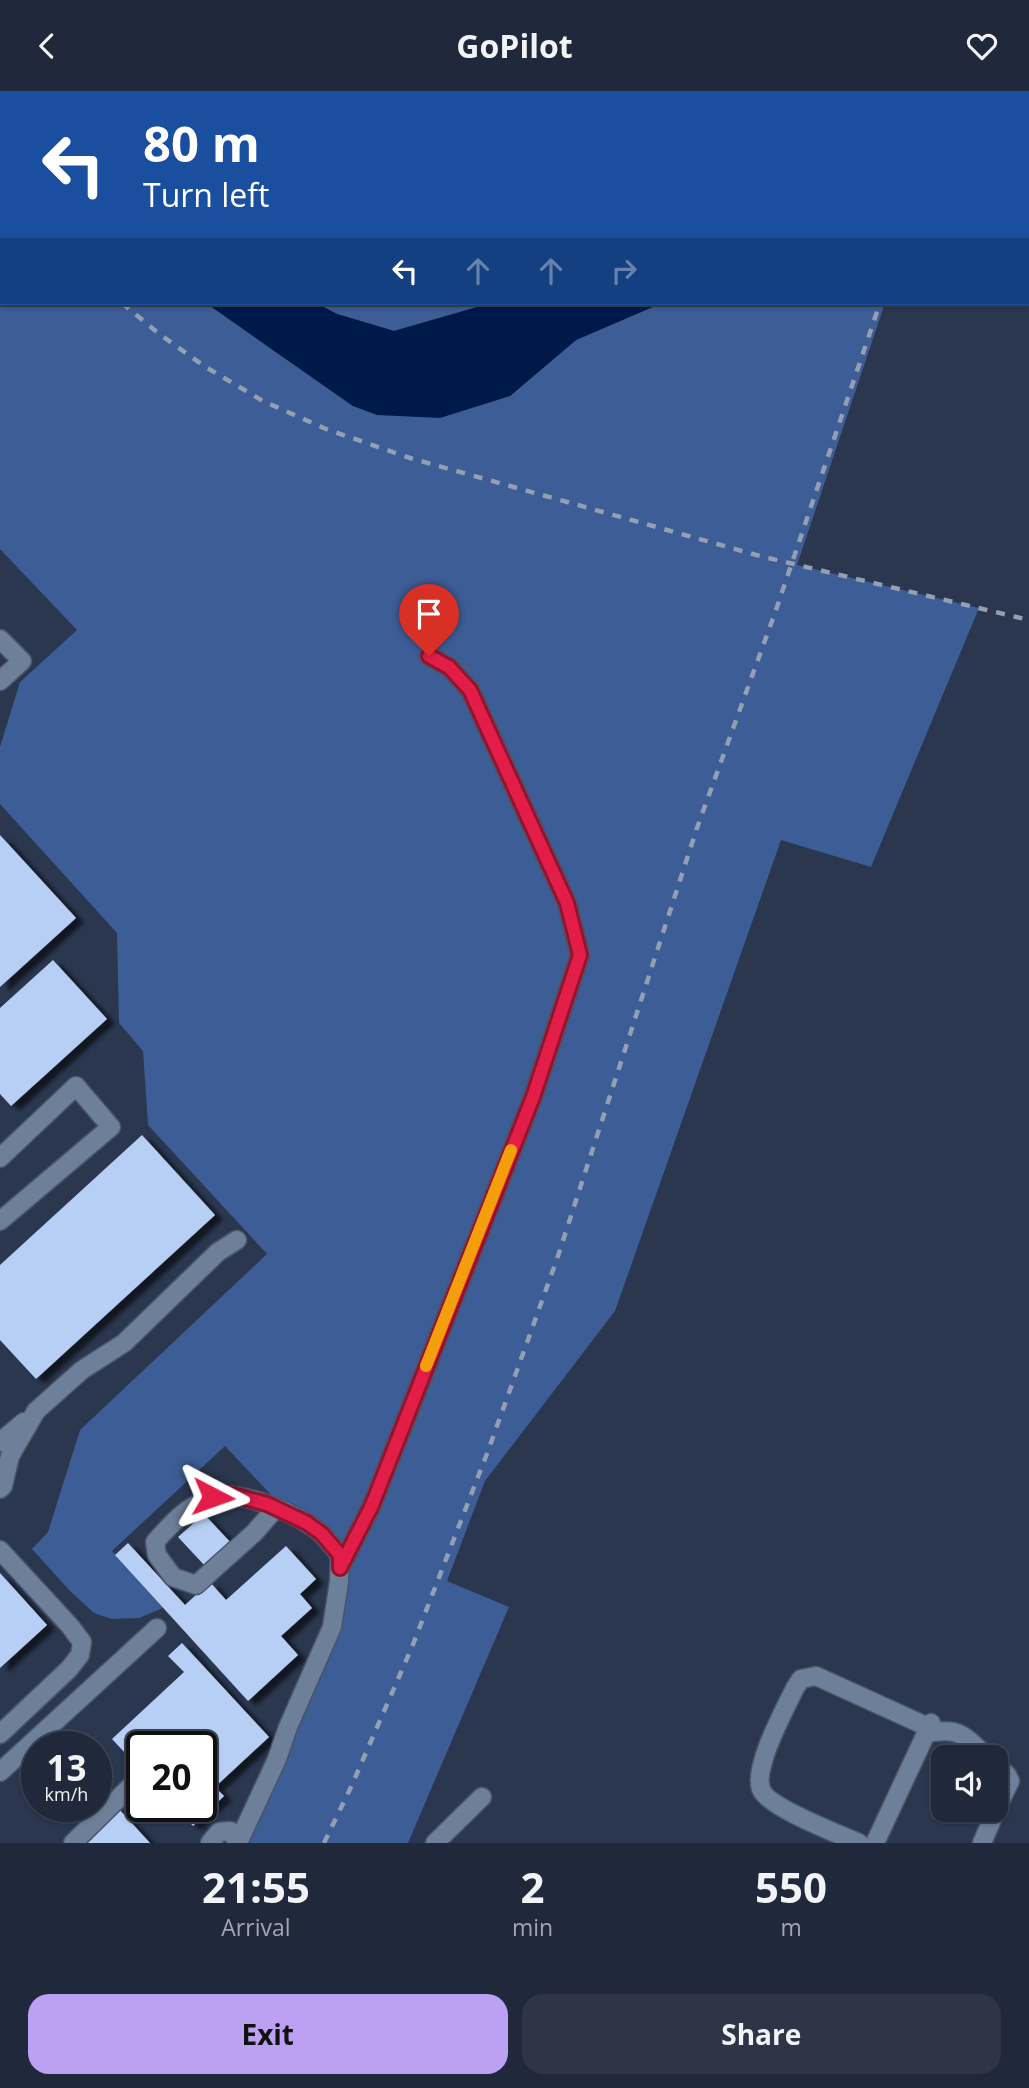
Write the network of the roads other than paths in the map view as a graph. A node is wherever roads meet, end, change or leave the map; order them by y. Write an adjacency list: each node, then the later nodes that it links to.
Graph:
1 (0, 639): 3 (street)
2 (429, 656): 12 (street)
3 (0, 681)
4 (0, 1158): 5 (street)
5 (0, 1221)
6 (237, 1240): 7 (street)
7 (36, 1411): 8 (street); 9 (street)
8 (0, 1442)
9 (0, 1489)
10 (276, 1508): 10 (street); 12 (street)
11 (0, 1551): 15 (street)
12 (340, 1568): 21 (street)
13 (156, 1628): 17 (street)
14 (928, 1727): 16 (street); 25 (street); 26 (street)
15 (0, 1734)
16 (974, 1745)
17 (0, 1772)
18 (126, 1791): 22 (street)
19 (482, 1797): 24 (street)
20 (990, 1822): 27 (street)
21 (238, 1842): 23 (street)
22 (73, 1843)
23 (210, 1843)
24 (435, 1843)
25 (859, 1843)
26 (876, 1843)
27 (982, 1843)

